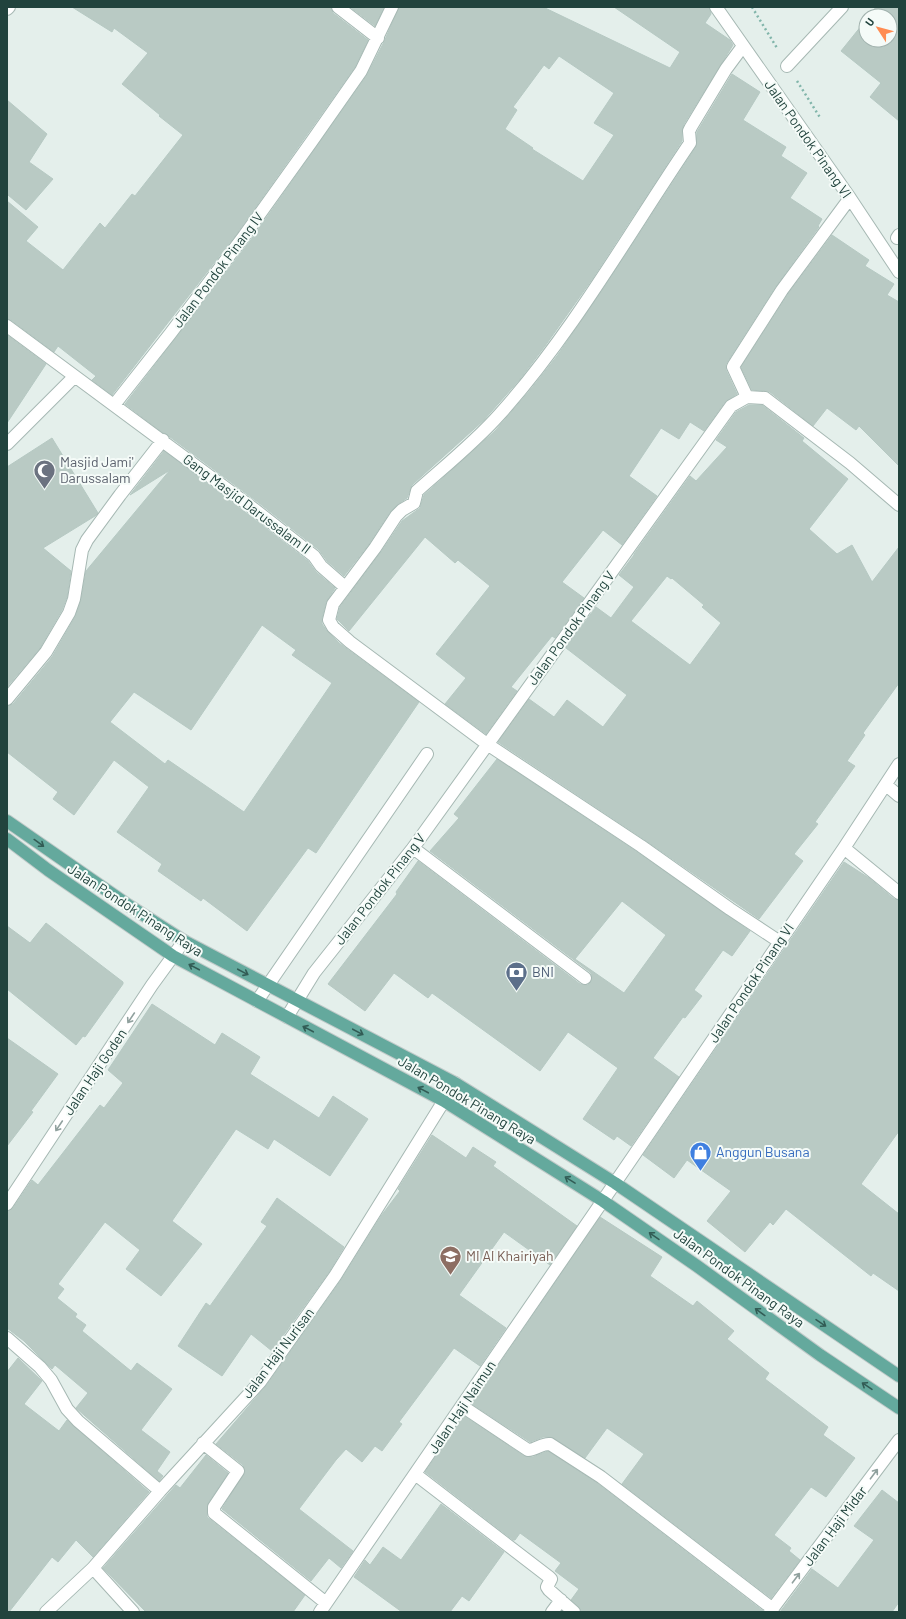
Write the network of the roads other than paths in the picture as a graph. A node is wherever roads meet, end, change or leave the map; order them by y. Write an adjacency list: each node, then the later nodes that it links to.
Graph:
1 (338, 7): 5 (street)
2 (392, 7): 5 (street, Jalan Pondok Pinang IV)
3 (716, 7): 6 (street, Jalan Pondok Pinang VI)
4 (842, 7): 7 (street)
5 (378, 38): 13 (street, Jalan Pondok Pinang IV)
6 (742, 46): 8 (street, Jalan Pondok Pinang VI); 17 (street)
7 (788, 66)
8 (850, 198): 9 (street, Jalan Pondok Pinang VI); 12 (street)
9 (899, 272)
10 (7, 326): 11 (street)
11 (74, 377): 13 (street); 15 (street)
12 (747, 397): 16 (street); 19 (street, Jalan Pondok Pinang V)
13 (114, 406): 14 (street, Gang Masjid Darussalam II)
14 (163, 440): 17 (street, Gang Masjid Darussalam II); 18 (street)
15 (7, 444)
16 (899, 505)
17 (345, 588): 19 (street)
18 (7, 699)
19 (487, 744): 26 (street, Jalan Pondok Pinang V); 30 (street)
20 (427, 754): 33 (street)
21 (899, 764): 22 (street, Jalan Pondok Pinang VI)
22 (886, 785): 23 (street); 27 (street, Jalan Pondok Pinang VI)
23 (899, 796)
24 (7, 820): 29 (main road, Jalan Pondok Pinang Raya, one-way to 29)
25 (9, 844): 31 (main road, Jalan Pondok Pinang Raya)
26 (412, 848): 32 (street); 34 (street, Jalan Pondok Pinang V)
27 (844, 848): 28 (street); 30 (street, Jalan Pondok Pinang VI)
28 (899, 894)
29 (184, 941): 31 (street, Jalan Haji Goden); 33 (main road, Jalan Pondok Pinang Raya, one-way to 33)
30 (780, 942): 39 (street, Jalan Pondok Pinang VI)
31 (173, 956): 35 (main road, Jalan Pondok Pinang Raya, one-way to 31); 41 (street, Jalan Haji Goden, one-way to 41)
32 (585, 978)
33 (269, 986): 34 (main road, Jalan Pondok Pinang Raya); 35 (street)
34 (298, 1000): 36 (street, Jalan Pondok Pinang V); 37 (main road, Jalan Pondok Pinang Raya, one-way to 37)
35 (257, 1001): 36 (main road, Jalan Pondok Pinang Raya)
36 (287, 1017): 38 (main road, Jalan Pondok Pinang Raya, one-way to 36)
37 (455, 1082): 38 (street, Jalan Haji Nurisan); 39 (main road, Jalan Pondok Pinang Raya)
38 (444, 1101): 40 (main road, Jalan Pondok Pinang Raya, one-way to 38); 47 (street, Jalan Haji Nurisan)
39 (616, 1183): 40 (street, Jalan Pondok Pinang VI); 43 (main road, Jalan Pondok Pinang Raya, one-way to 43)
40 (602, 1201): 44 (street, Jalan Haji Naimun); 45 (main road, Jalan Pondok Pinang Raya, one-way to 40)
41 (7, 1204)
42 (7, 1338): 49 (street)
43 (899, 1376)
44 (462, 1406): 48 (street, Jalan Haji Naimun); 53 (street)
45 (899, 1408)
46 (899, 1440): 53 (street, Jalan Haji Midar, one-way to 46)
47 (203, 1443): 49 (street, Jalan Haji Nurisan); 52 (street)
48 (415, 1474): 51 (street); 52 (street, Jalan Haji Naimun)
49 (160, 1491): 50 (street, Jalan Haji Nurisan)
50 (93, 1568): 54 (street, Jalan Haji Nurisan); 55 (street)
51 (560, 1600): 56 (street); 57 (street)
52 (323, 1607)
53 (771, 1611)
54 (46, 1612)
55 (133, 1612)
56 (552, 1612)
57 (574, 1612)

